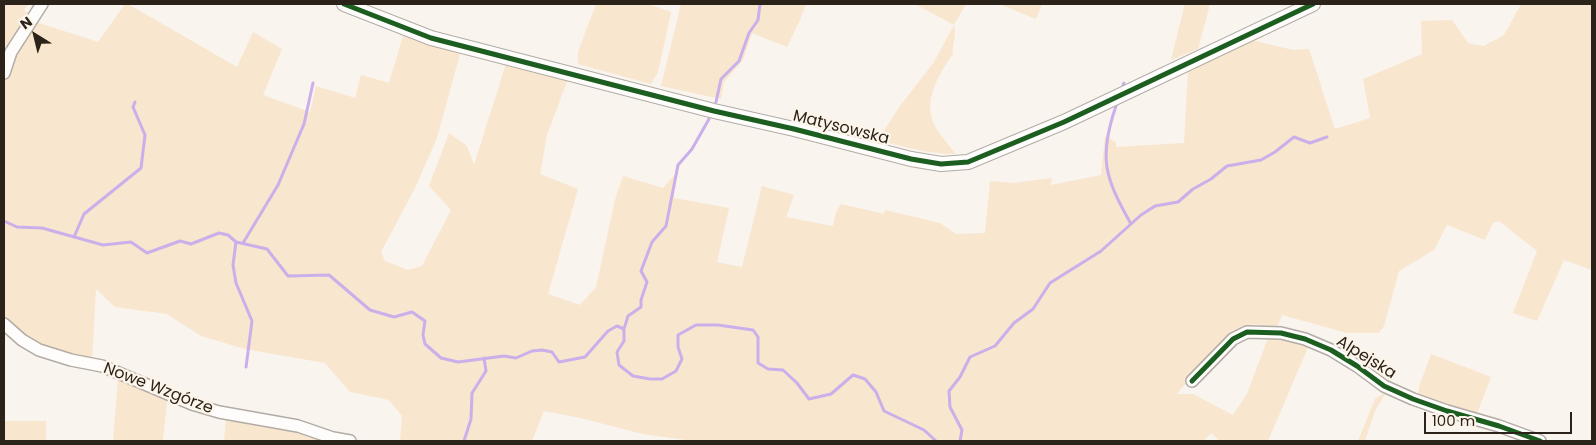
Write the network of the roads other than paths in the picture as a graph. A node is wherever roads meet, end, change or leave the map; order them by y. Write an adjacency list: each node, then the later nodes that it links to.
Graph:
1 (42, 4): 4 (street)
2 (344, 4): 3 (street, Matysowska)
3 (1313, 4)
4 (4, 73)
5 (4, 324): 7 (street, Nowe Wzgórze)
6 (1192, 381): 8 (street, Alpejska)
7 (350, 441)
8 (1540, 441)

